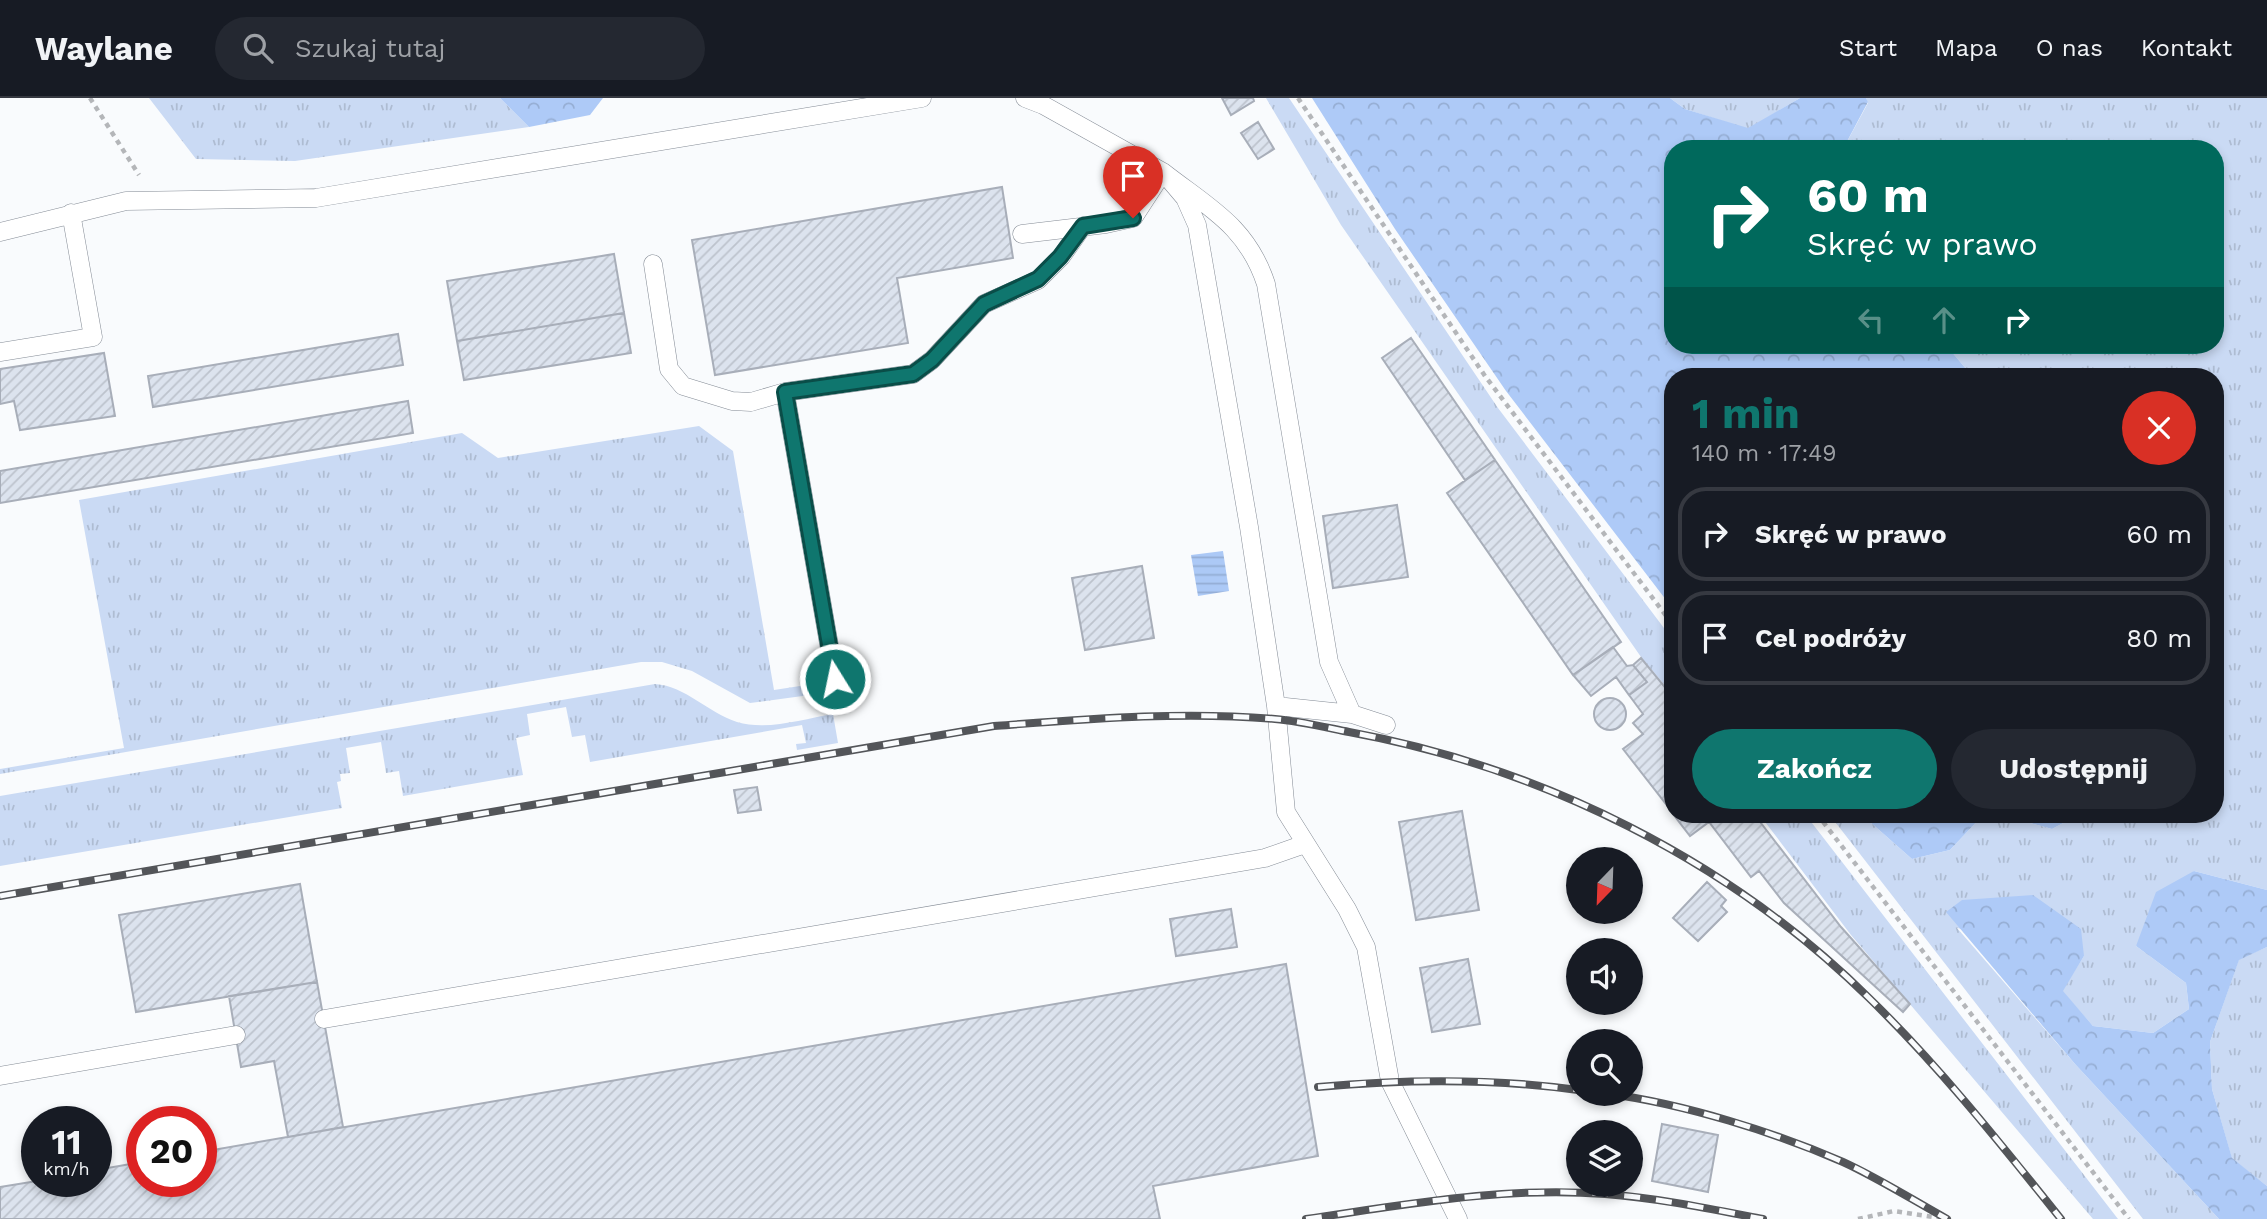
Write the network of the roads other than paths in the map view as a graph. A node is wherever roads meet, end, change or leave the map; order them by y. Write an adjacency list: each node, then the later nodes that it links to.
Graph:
1 (922, 98): 4 (lane)
2 (1025, 98): 3 (lane)
3 (1163, 172): 5 (lane); 12 (lane); 13 (lane)
4 (71, 213): 6 (lane); 9 (lane)
5 (1083, 226): 7 (lane); 10 (lane)
6 (0, 232)
7 (1022, 234)
8 (653, 264): 10 (lane)
9 (0, 352)
10 (785, 392): 11 (lane)
11 (835, 679)
12 (1276, 706): 13 (lane); 15 (lane)
13 (1352, 714): 14 (lane)
14 (1386, 725)
15 (1305, 844): 16 (lane); 19 (lane)
16 (324, 1019)
17 (236, 1035): 18 (lane)
18 (0, 1076)
19 (1458, 1219)

